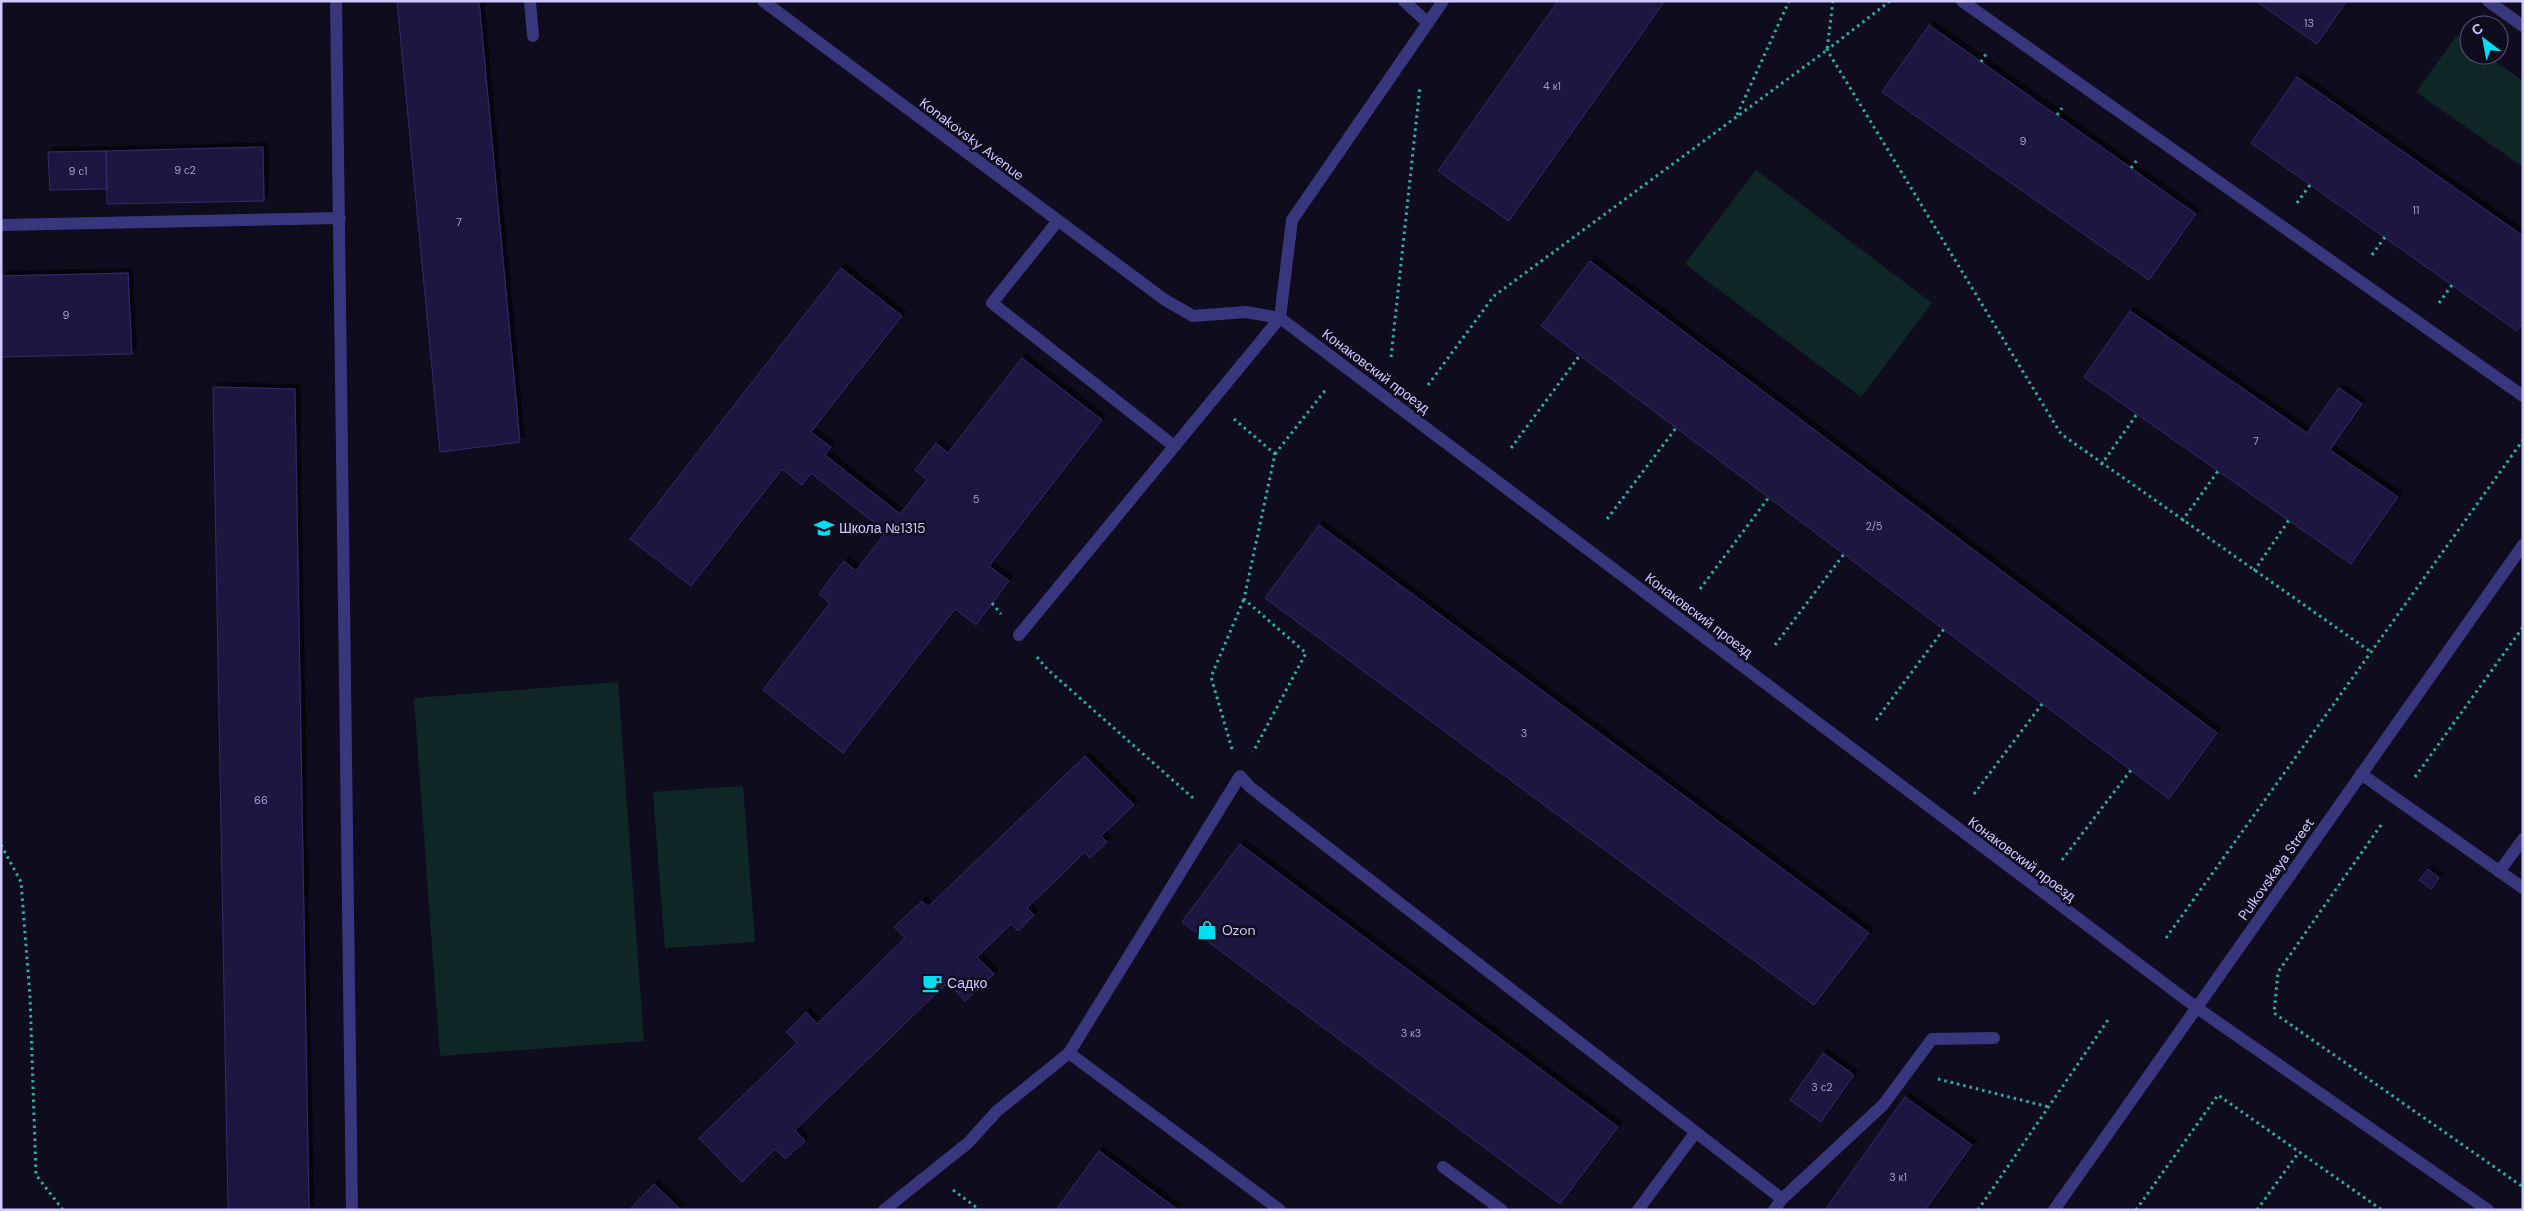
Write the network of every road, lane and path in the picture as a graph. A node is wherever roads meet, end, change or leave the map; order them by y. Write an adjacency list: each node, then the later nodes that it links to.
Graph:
1 (336, 1): 17 (street)
2 (530, 1): 13 (street)
3 (763, 1): 18 (street, Konakovsky Avenue)
4 (1404, 1): 11 (street)
5 (1442, 1): 11 (street)
6 (1789, 1): 16 (path)
7 (1833, 1): 14 (path)
8 (1890, 1): 14 (path)
9 (1962, 1): 25 (street)
10 (2488, 1): 12 (street)
11 (1428, 22): 20 (street)
12 (2523, 26)
13 (533, 36)
14 (1827, 50): 16 (path); 33 (path)
15 (1421, 81): 22 (path)
16 (1737, 116): 24 (path)
17 (340, 218): 19 (street); 76 (street)
18 (1058, 222): 20 (street, Konakovsky Avenue); 30 (street)
19 (1, 225)
20 (1280, 318): 23 (street, Конаковский проезд); 30 (street)
21 (1580, 355): 31 (path)
22 (1390, 357)
23 (1344, 367): 32 (path); 62 (street, Конаковский проезд)
24 (1428, 386)
25 (2523, 396)
26 (2137, 414): 33 (path)
27 (1233, 418): 32 (path)
28 (1676, 428): 36 (path)
29 (2523, 440): 48 (path)
30 (1174, 446): 46 (street)
31 (1511, 448)
32 (1275, 454): 43 (path)
33 (2101, 464): 38 (path)
34 (2218, 471): 38 (path)
35 (1769, 497): 42 (path)
36 (1607, 519)
37 (2290, 520): 41 (path)
38 (2182, 521): 41 (path)
39 (2523, 545): 52 (street, Pulkovskaya Street)
40 (1844, 554): 47 (path)
41 (2254, 571): 48 (path)
42 (1700, 589)
43 (1244, 599): 53 (path); 53 (path)
44 (992, 603): 46 (path)
45 (1944, 629): 50 (path)
46 (1019, 635): 55 (path)
47 (1775, 645)
48 (2371, 652): 61 (path)
49 (2042, 704): 54 (path)
50 (1876, 720)
51 (2131, 770): 58 (path)
52 (2361, 774): 59 (street); 62 (street, Pulkovskaya Street)
53 (1240, 776): 55 (street); 69 (street)
54 (1974, 794)
55 (1214, 817): 66 (street)
56 (2523, 839): 59 (street)
57 (1, 845): 75 (path)
58 (2062, 860)
59 (2499, 872): 60 (street)
60 (2523, 888)
61 (2166, 938)
62 (2196, 1008): 84 (street, Pulkovskaya Street); 88 (street, Конаковский проезд)
63 (2274, 1013): 72 (path)
64 (2110, 1017): 68 (path)
65 (1994, 1038): 67 (street)
66 (1069, 1053): 77 (street); 79 (street)
67 (1908, 1072): 68 (path); 74 (street)
68 (2049, 1107): 83 (path)
69 (1695, 1133): 74 (street); 81 (street)
70 (2299, 1152): 85 (path); 86 (path); 87 (path)
71 (1443, 1167): 80 (street)
72 (2523, 1187)
73 (963, 1197): 78 (path)
74 (1782, 1199): 82 (street)
75 (63, 1210)
76 (352, 1210)
77 (884, 1210)
78 (980, 1210)
79 (1280, 1210)
80 (1502, 1210)
81 (1638, 1210)
82 (1774, 1210)
83 (1978, 1210)
84 (2054, 1210)
85 (2136, 1210)
86 (2257, 1210)
87 (2382, 1210)
88 (2488, 1210)

